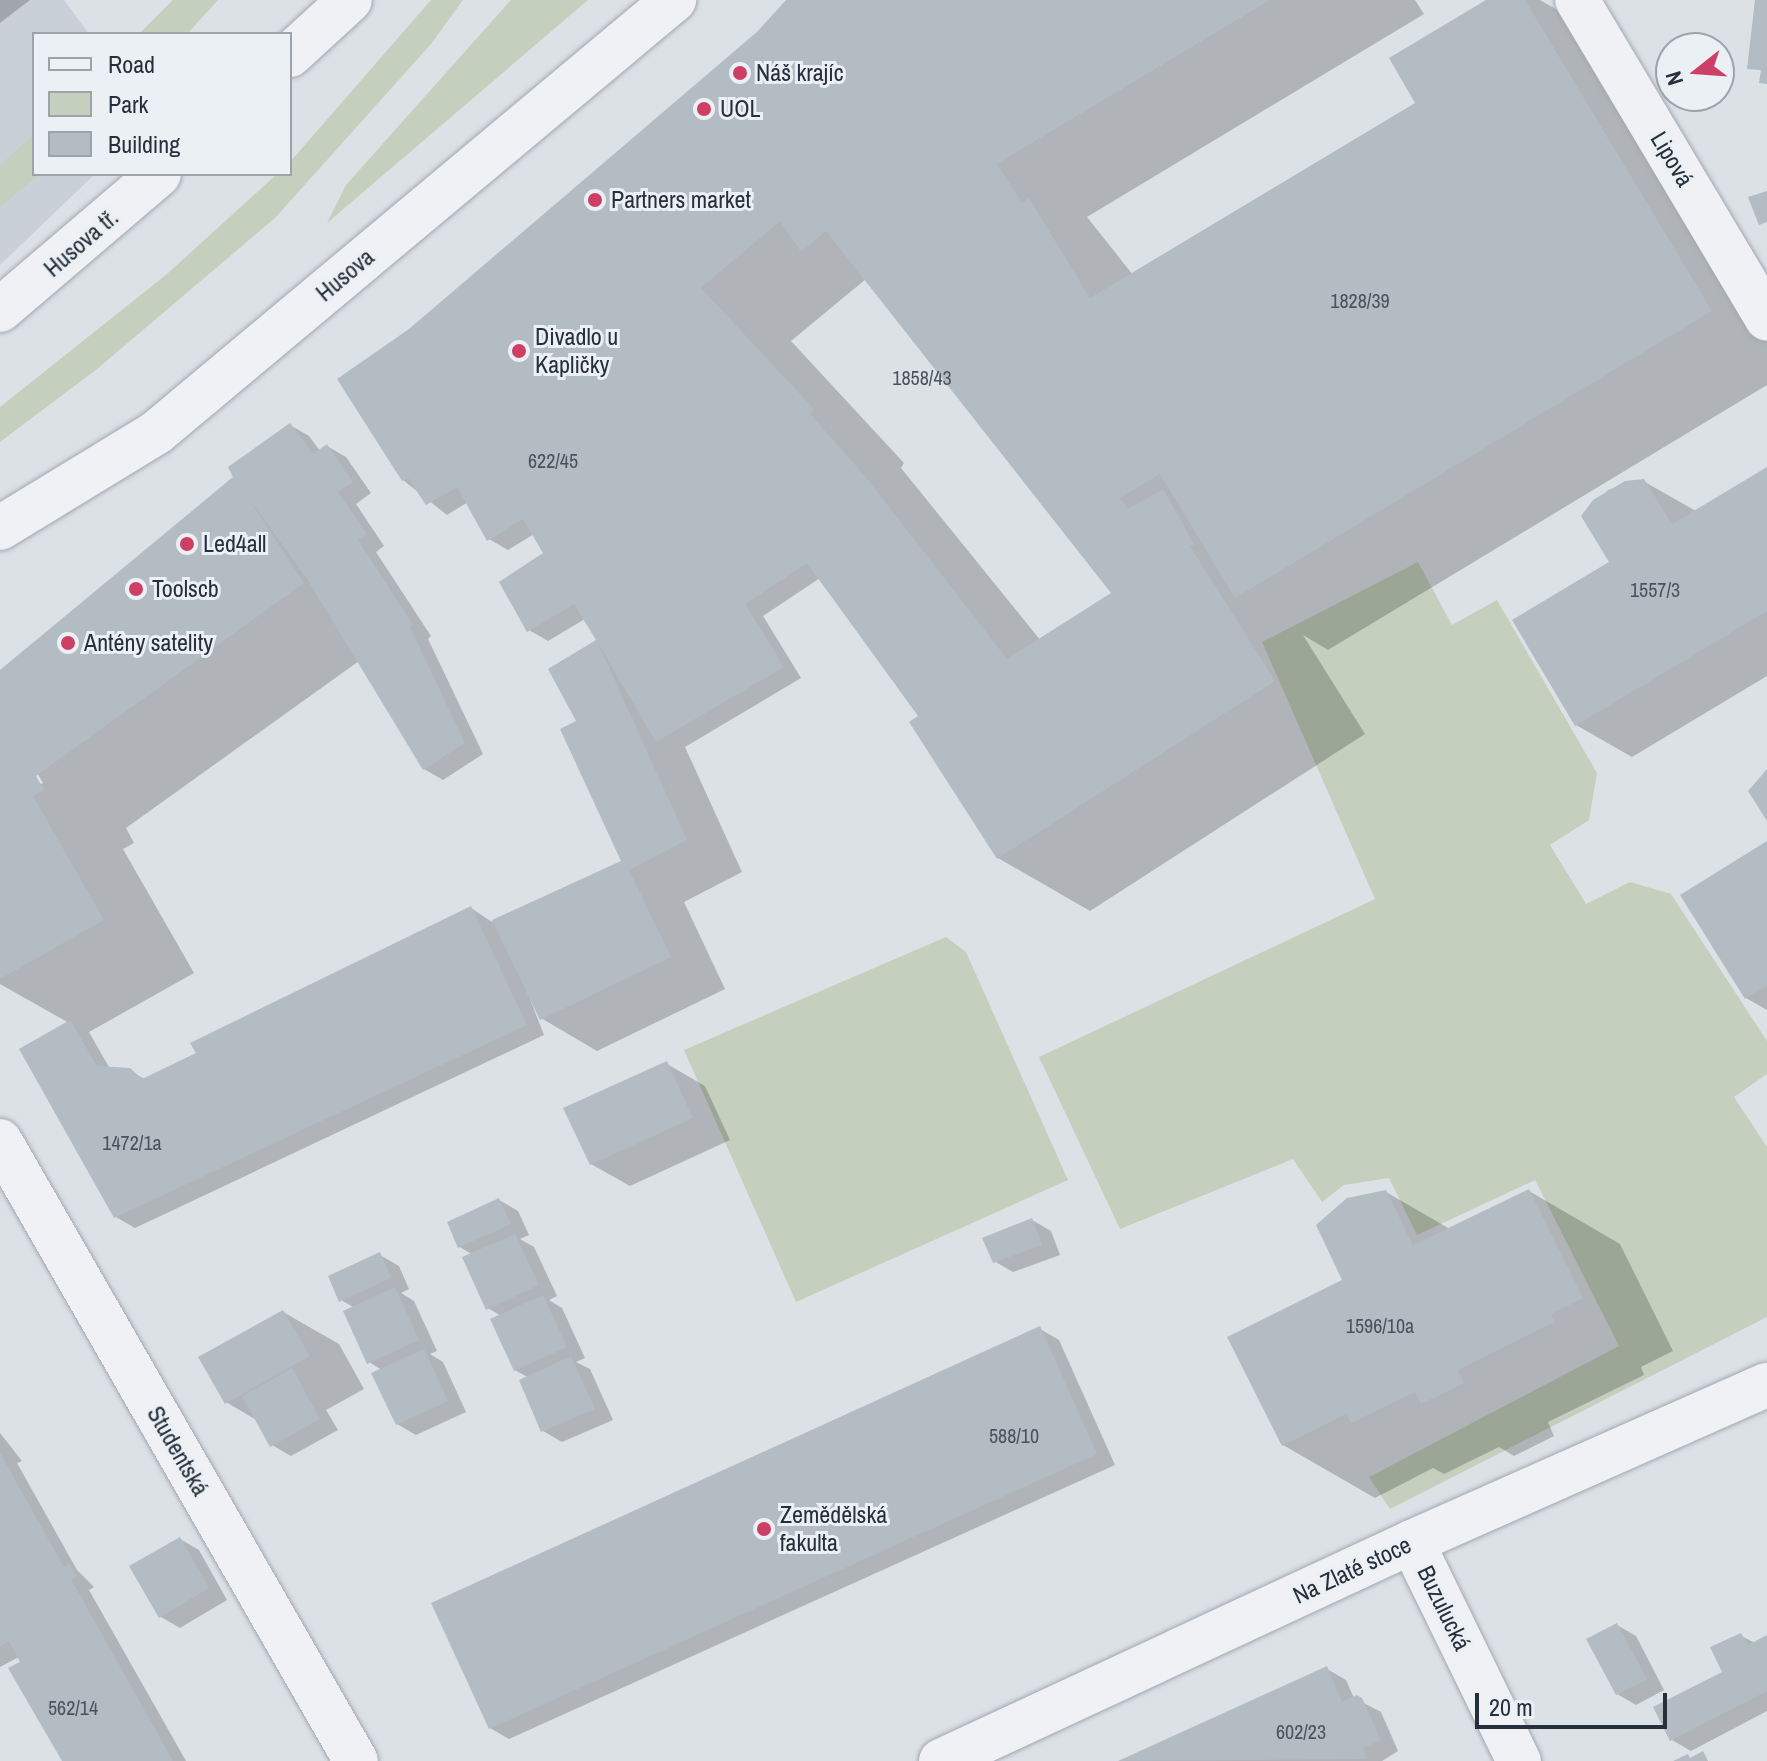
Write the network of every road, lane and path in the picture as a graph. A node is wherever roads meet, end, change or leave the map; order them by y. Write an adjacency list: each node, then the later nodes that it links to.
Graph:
1 (350, 0): 4 (street)
2 (674, 0): 8 (street, Husova)
3 (1577, 0): 6 (street, Lipová)
4 (292, 53)
5 (157, 176): 7 (street, Husova tř.)
6 (1759, 304)
7 (0, 310)
8 (0, 528)
9 (0, 1141): 12 (street, Studentská)
10 (1767, 1385): 11 (street, Na Zlaté stoce)
11 (1412, 1542): 13 (street, Na Zlaté stoce); 14 (street, Buzulucká)
12 (356, 1761)
13 (941, 1761)
14 (1519, 1761)

